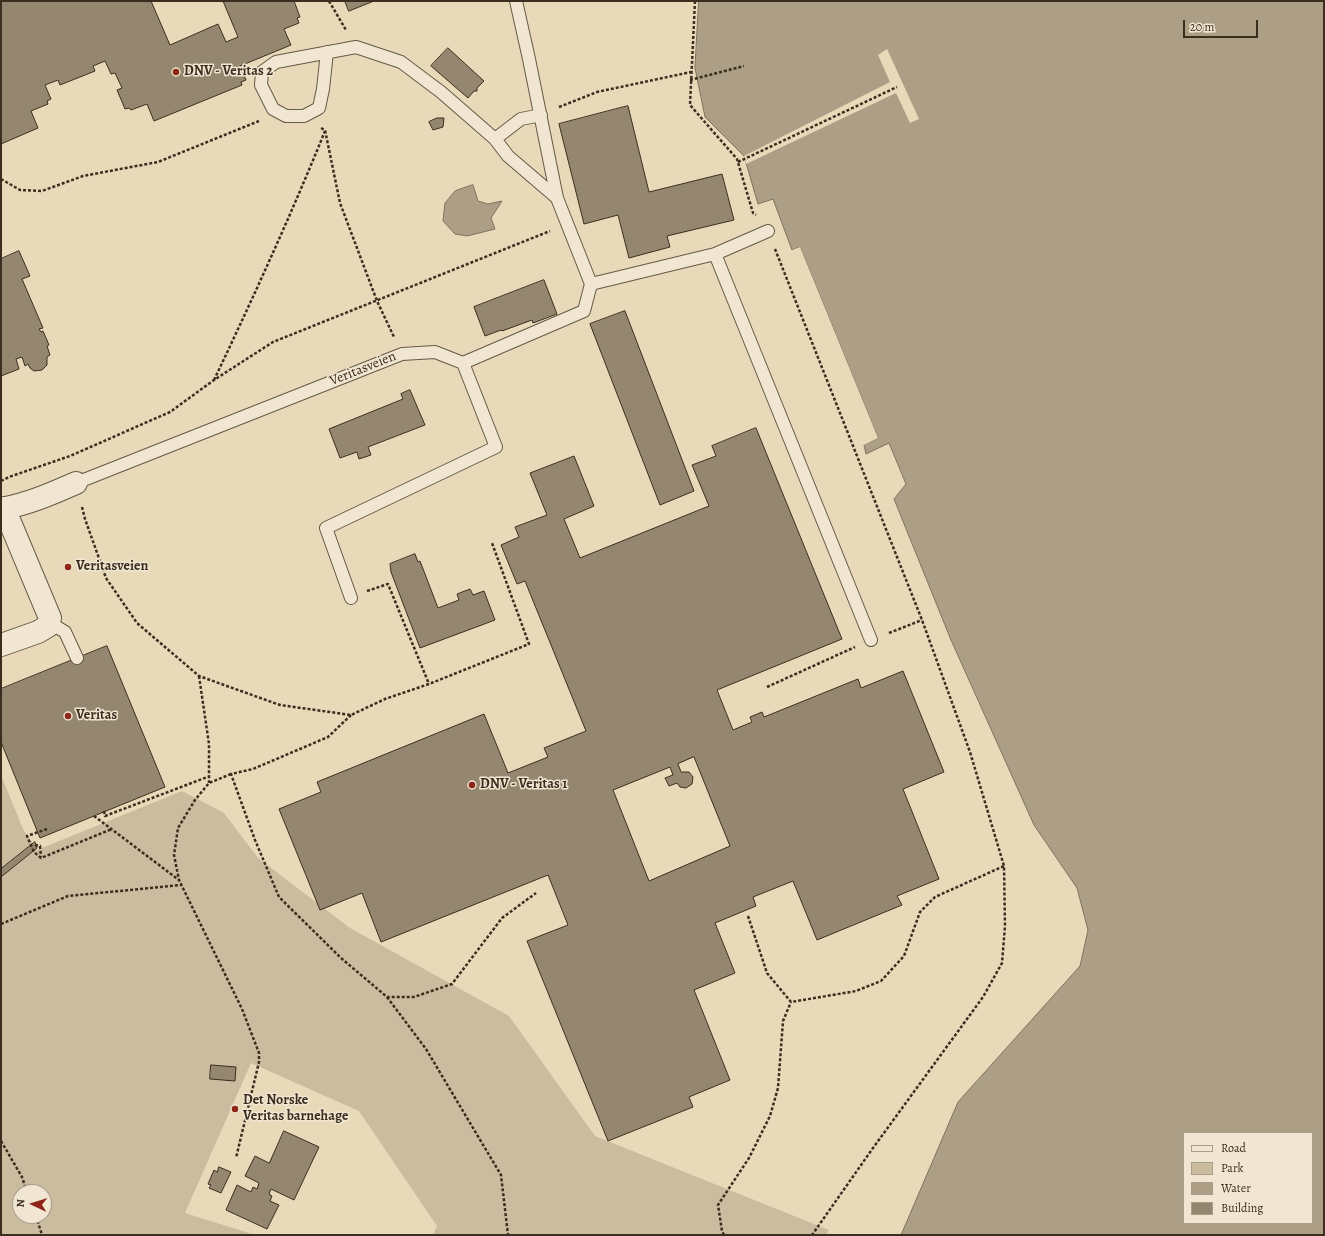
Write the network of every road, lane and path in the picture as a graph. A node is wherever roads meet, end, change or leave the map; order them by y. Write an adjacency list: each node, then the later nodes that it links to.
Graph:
1 (329, 1): 3 (path)
2 (516, 1): 9 (lane)
3 (356, 47): 4 (lane); 13 (lane)
4 (327, 52): 10 (lane); 10 (lane)
5 (744, 66): 7 (path)
6 (691, 72): 9 (path)
7 (690, 80)
8 (897, 86): 14 (path)
9 (541, 115): 13 (lane); 16 (lane)
10 (304, 116): 12 (path)
11 (263, 120): 15 (path)
12 (325, 130): 21 (path); 24 (path)
13 (495, 139): 16 (lane)
14 (738, 162)
15 (1, 179)
16 (557, 198): 17 (lane)
17 (567, 224): 20 (lane); 21 (path)
18 (768, 231): 19 (lane)
19 (715, 254): 20 (lane); 32 (lane)
20 (591, 284): 23 (lane)
21 (377, 301): 22 (path); 24 (path)
22 (402, 354): 23 (lane, Veritasveien); 26 (lane, Veritasveien)
23 (463, 364): 29 (lane)
24 (214, 380): 25 (path)
25 (1, 481)
26 (76, 483): 27 (street, Veritasveien); 35 (path)
27 (2, 509): 31 (street, Veritasveien)
28 (492, 543): 36 (path)
29 (351, 598): 36 (path)
30 (922, 620): 32 (path)
31 (49, 622): 33 (street); 34 (lane)
32 (871, 640): 37 (path)
33 (1, 645)
34 (77, 658)
35 (199, 676): 38 (path); 40 (path)
36 (429, 684): 38 (path)
37 (767, 687)
38 (351, 714): 39 (path)
39 (231, 774): 41 (path); 54 (path)
40 (210, 776): 41 (path); 42 (path)
41 (210, 783): 49 (path)
42 (104, 811)
43 (94, 816): 45 (path)
44 (47, 829): 47 (path)
45 (112, 829): 47 (path); 49 (path)
46 (35, 845): 47 (path)
47 (41, 858)
48 (1004, 866): 55 (path)
49 (179, 880): 50 (path)
50 (181, 885): 53 (path); 57 (path)
51 (536, 893): 54 (path)
52 (748, 916): 55 (path)
53 (1, 924)
54 (387, 997): 61 (path)
55 (791, 1002): 62 (path)
56 (1, 1141): 58 (path)
57 (236, 1158)
58 (24, 1184)
59 (39, 1224): 60 (path)
60 (42, 1235)
61 (508, 1235)
62 (724, 1235)

